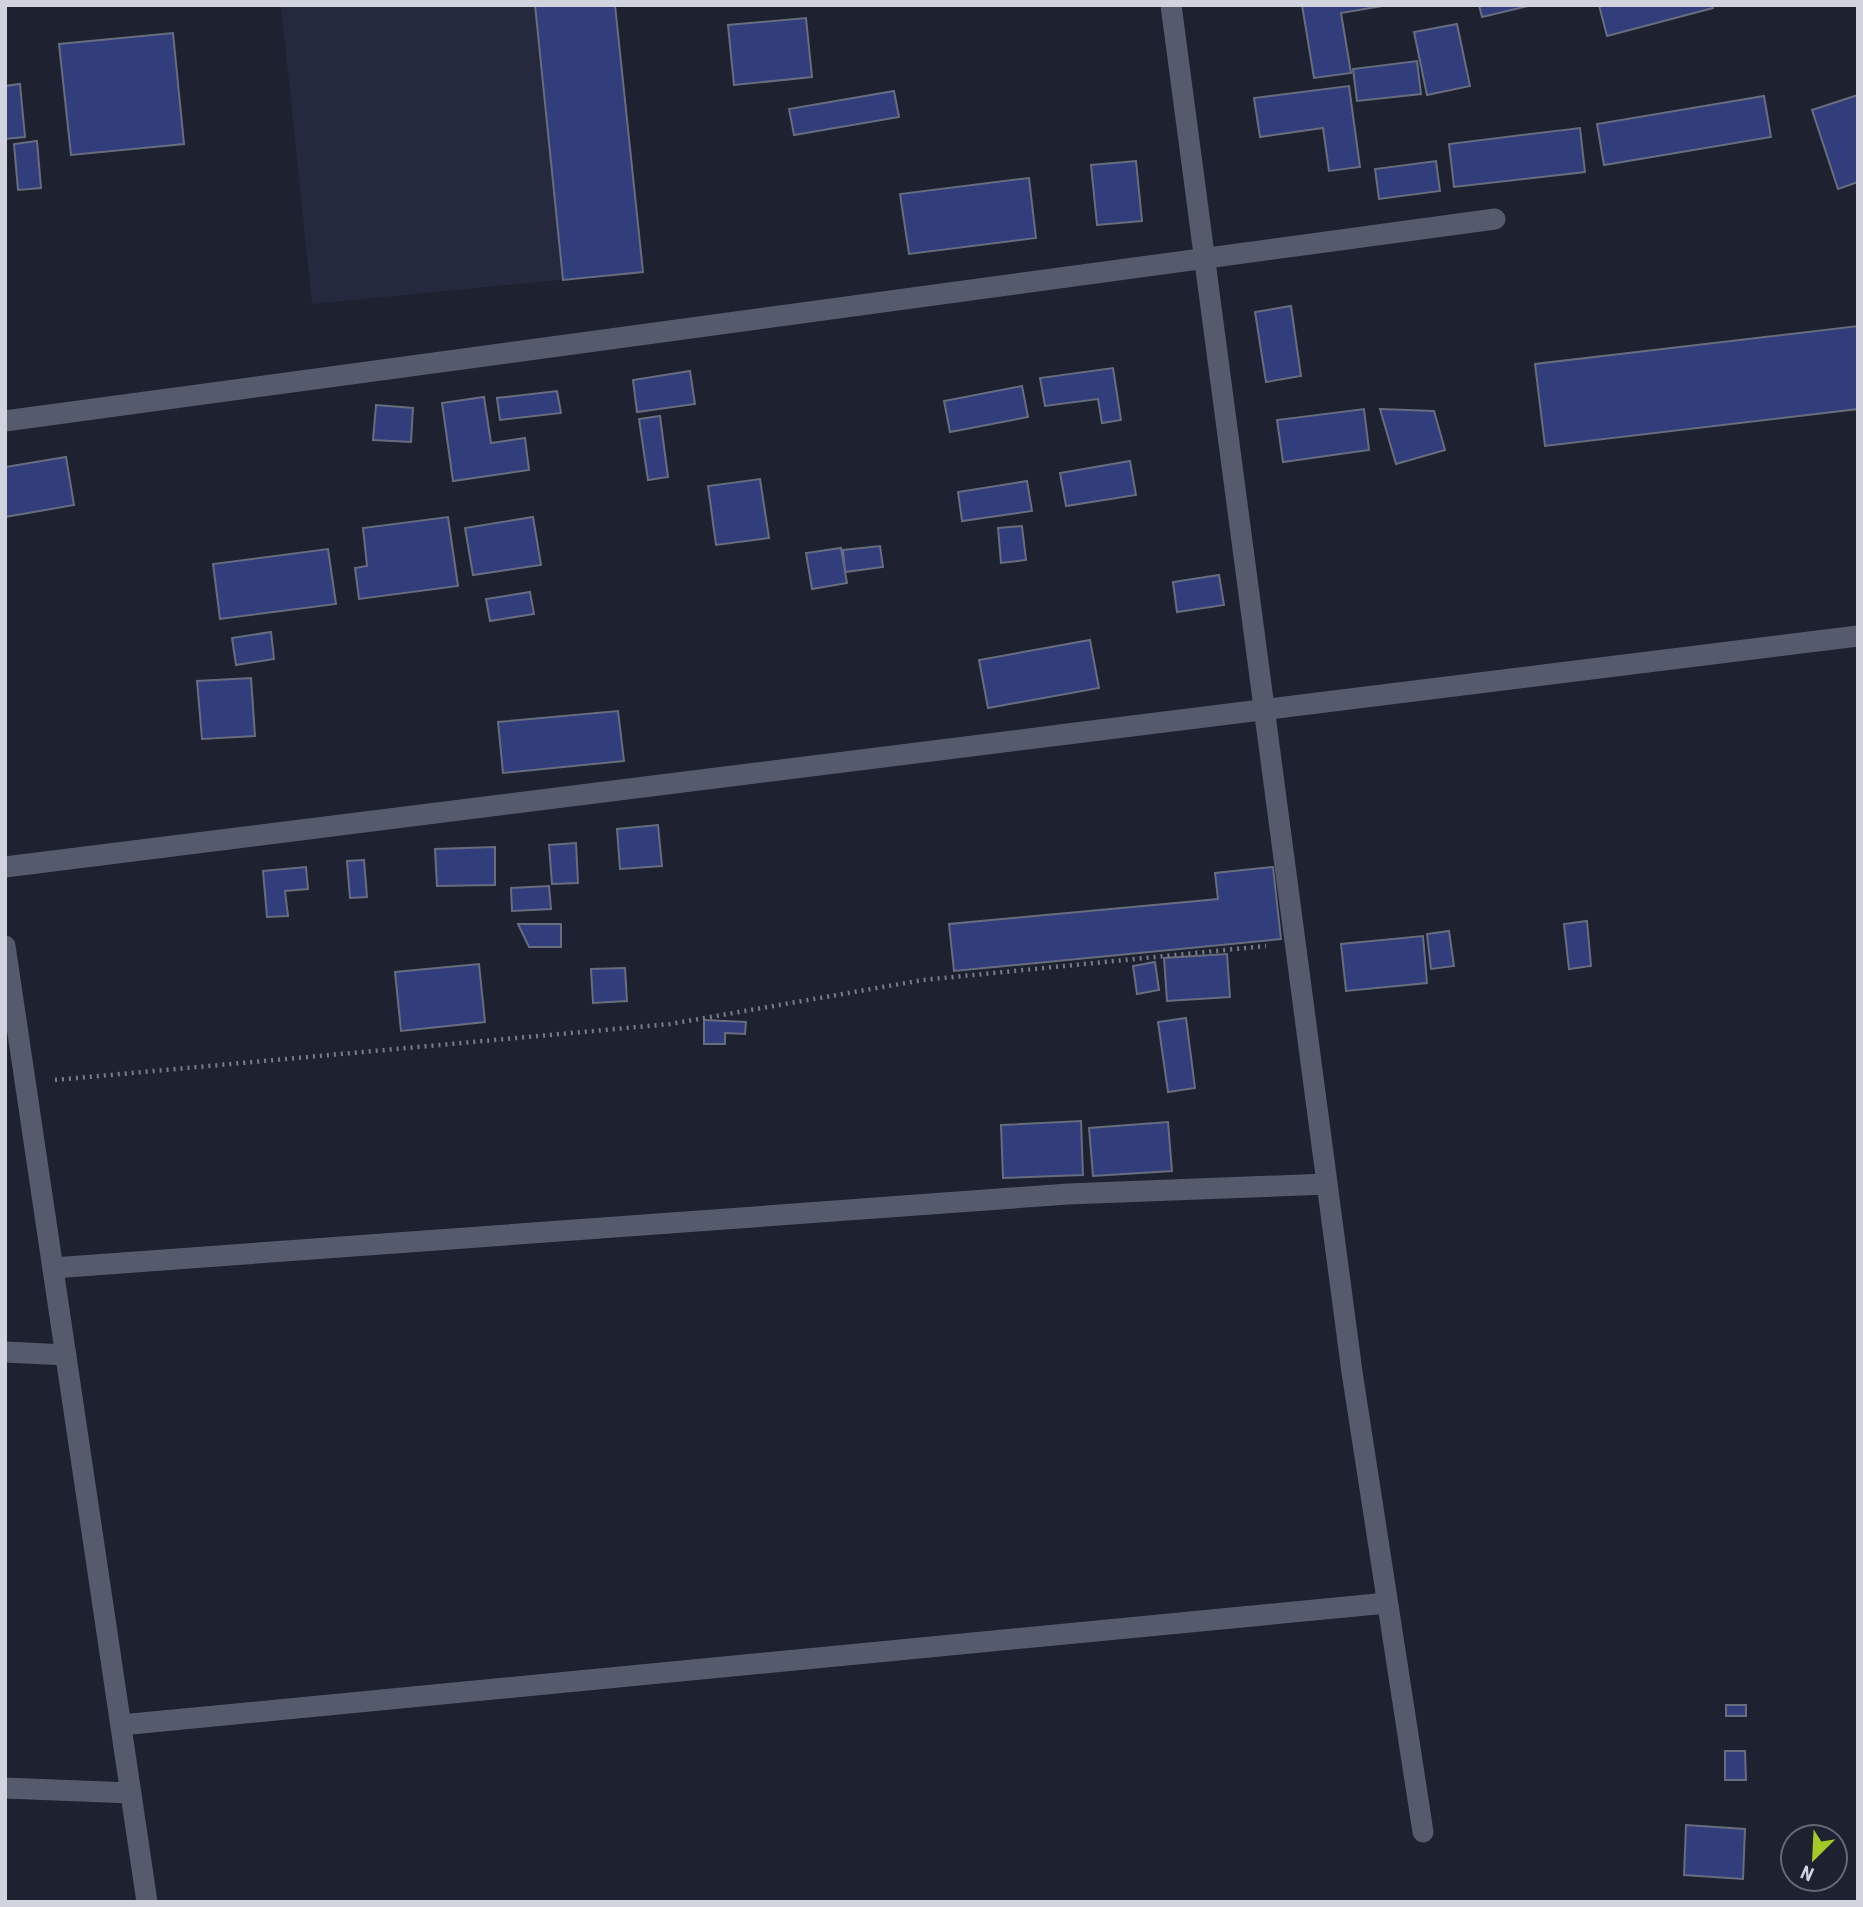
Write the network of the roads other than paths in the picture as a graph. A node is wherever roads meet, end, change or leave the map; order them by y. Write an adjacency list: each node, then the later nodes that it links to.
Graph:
1 (1171, 5): 3 (street)
2 (1495, 219): 3 (street)
3 (1204, 258): 4 (street); 6 (street)
4 (5, 421)
5 (1858, 636): 6 (street)
6 (1264, 708): 7 (street); 9 (street)
7 (5, 867)
8 (5, 947): 10 (street)
9 (1327, 1184): 10 (street); 13 (street)
10 (53, 1268): 12 (street)
11 (5, 1352): 12 (street)
12 (66, 1355): 14 (street)
13 (1387, 1603): 14 (street); 17 (street)
14 (121, 1725): 16 (street)
15 (5, 1788): 16 (street)
16 (131, 1793): 18 (street)
17 (1423, 1832)
18 (147, 1902)

